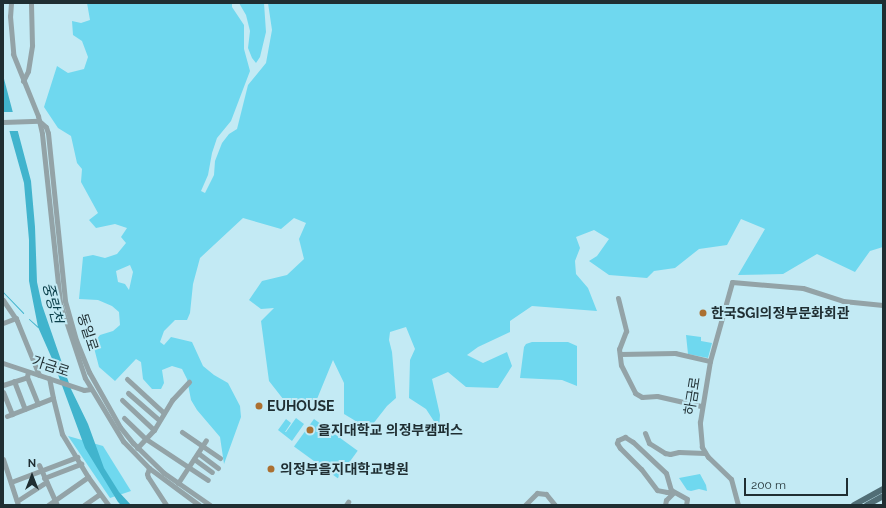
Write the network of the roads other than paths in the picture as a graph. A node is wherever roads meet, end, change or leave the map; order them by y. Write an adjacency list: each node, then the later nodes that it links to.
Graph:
1 (12, 3): 3 (street, 동일로)
2 (31, 3): 3 (street)
3 (23, 81): 4 (street, 동일로)
4 (39, 121): 5 (street); 21 (street, 동일로); 38 (street, 동일로)
5 (3, 122)
6 (618, 298): 11 (street)
7 (3, 300): 9 (street)
8 (883, 305): 12 (street, 하금로)
9 (16, 318): 10 (street); 15 (street)
10 (3, 323)
11 (620, 354): 12 (street); 27 (street)
12 (710, 361): 27 (street, 하금로)
13 (3, 363): 14 (street, 가금로)
14 (28, 374): 15 (street, 가금로); 18 (street); 26 (street)
15 (39, 375): 16 (street, 가금로)
16 (49, 378): 21 (street, 가금로); 24 (street)
17 (127, 379): 29 (street)
18 (14, 381): 20 (street); 28 (street)
19 (190, 382): 29 (street)
20 (3, 385)
21 (91, 389): 48 (street, 동일로)
22 (3, 392): 28 (street)
23 (128, 393): 31 (street)
24 (53, 398): 26 (street); 41 (street)
25 (122, 400): 32 (street)
26 (38, 404): 28 (street)
27 (701, 406): 39 (street, 하금로)
28 (25, 409)
29 (164, 413): 31 (street)
30 (124, 418): 35 (street)
31 (159, 420): 32 (street)
32 (154, 430): 35 (street)
33 (182, 432): 37 (street)
34 (645, 433): 39 (street)
35 (146, 439): 38 (street); 46 (street)
36 (206, 440): 37 (street)
37 (202, 447): 40 (street); 42 (street)
38 (137, 448): 56 (street, 동일로)
39 (705, 452): 64 (street)
40 (198, 453): 44 (street); 49 (street)
41 (77, 457): 45 (street); 47 (street)
42 (220, 458)
43 (3, 459): 50 (street)
44 (194, 459): 46 (street); 51 (street)
45 (81, 464): 52 (street); 53 (street)
46 (188, 467): 54 (street); 56 (street)
47 (40, 468): 53 (street); 55 (street)
48 (149, 468): 68 (street); 69 (street, 동일로)
49 (218, 468)
50 (5, 470): 55 (street)
51 (212, 472)
52 (88, 477): 59 (street); 61 (street)
53 (45, 480): 61 (street); 62 (street)
54 (208, 480)
55 (11, 482): 62 (street)
56 (178, 483): 70 (street, 동일로)
57 (883, 489): 63 (main road)
58 (672, 491): 58 (street); 73 (street); 74 (street)
59 (100, 494): 66 (street); 67 (street)
60 (883, 496): 63 (main road)
61 (56, 502): 65 (street)
62 (18, 503)
63 (867, 503): 75 (main road)
64 (736, 504)
65 (48, 505)
66 (84, 505)
67 (108, 505)
68 (166, 505)
69 (199, 505)
70 (210, 505)
71 (526, 505): 72 (street)
72 (555, 505)
73 (665, 505)
74 (686, 505)
75 (854, 505)

